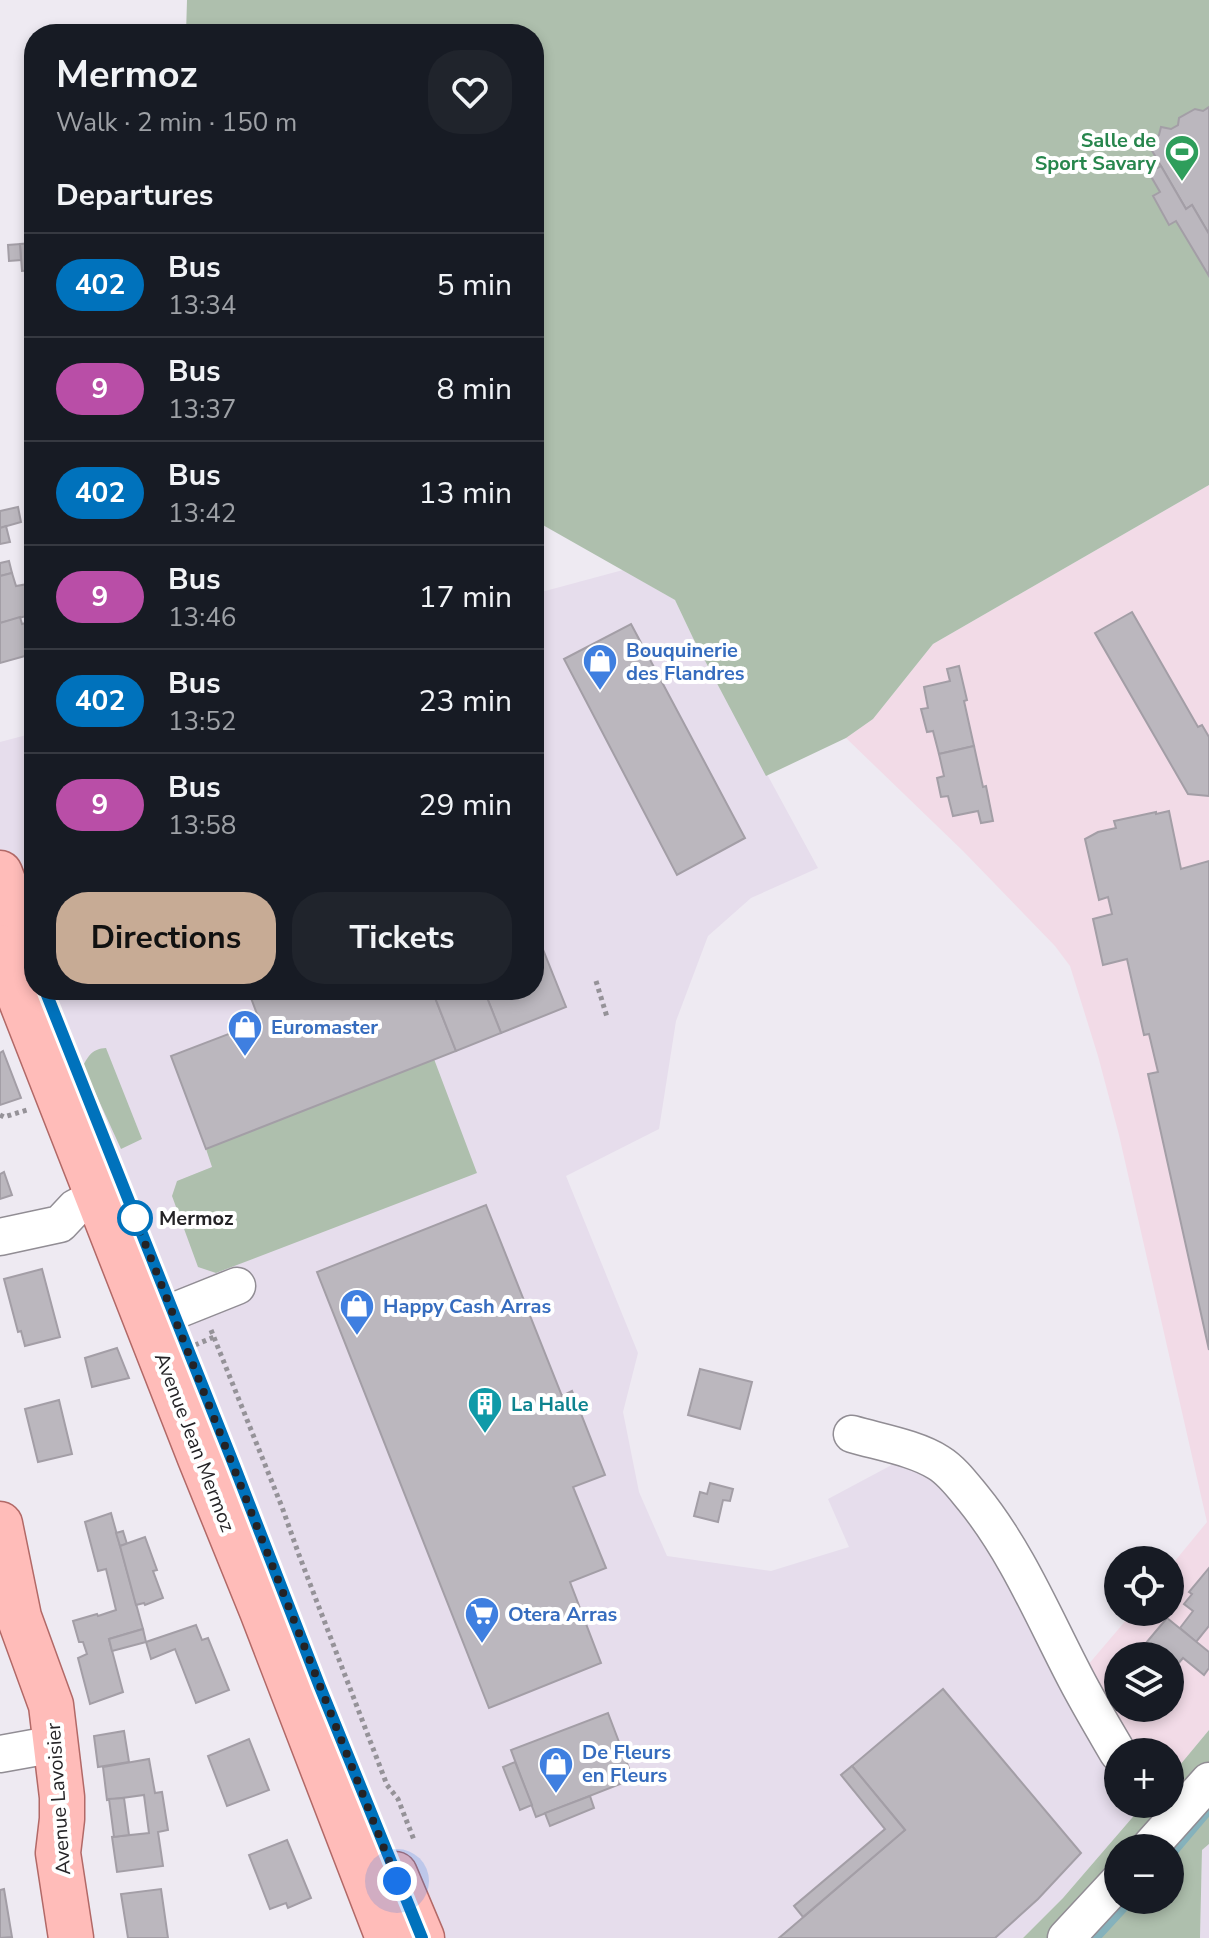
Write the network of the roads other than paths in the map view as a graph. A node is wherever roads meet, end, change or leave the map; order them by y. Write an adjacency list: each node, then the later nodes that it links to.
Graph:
1 (0, 873): 2 (main road)
2 (24, 936)
3 (0, 947): 5 (main road, Avenue Jean Mermoz)
4 (49, 1000): 8 (main road)
5 (98, 1196): 6 (street); 18 (main road, Avenue Jean Mermoz)
6 (0, 1237)
7 (237, 1286): 8 (street)
8 (186, 1307): 19 (main road)
9 (852, 1434): 11 (street)
10 (0, 1524): 12 (main road, Avenue Lavoisier)
11 (1109, 1738)
12 (57, 1741): 13 (street); 17 (main road, Avenue Lavoisier)
13 (0, 1754)
14 (1209, 1781): 15 (street)
15 (1154, 1827)
16 (1104, 1897): 20 (street)
17 (71, 1938)
18 (388, 1938)
19 (422, 1938)
20 (1066, 1938)

